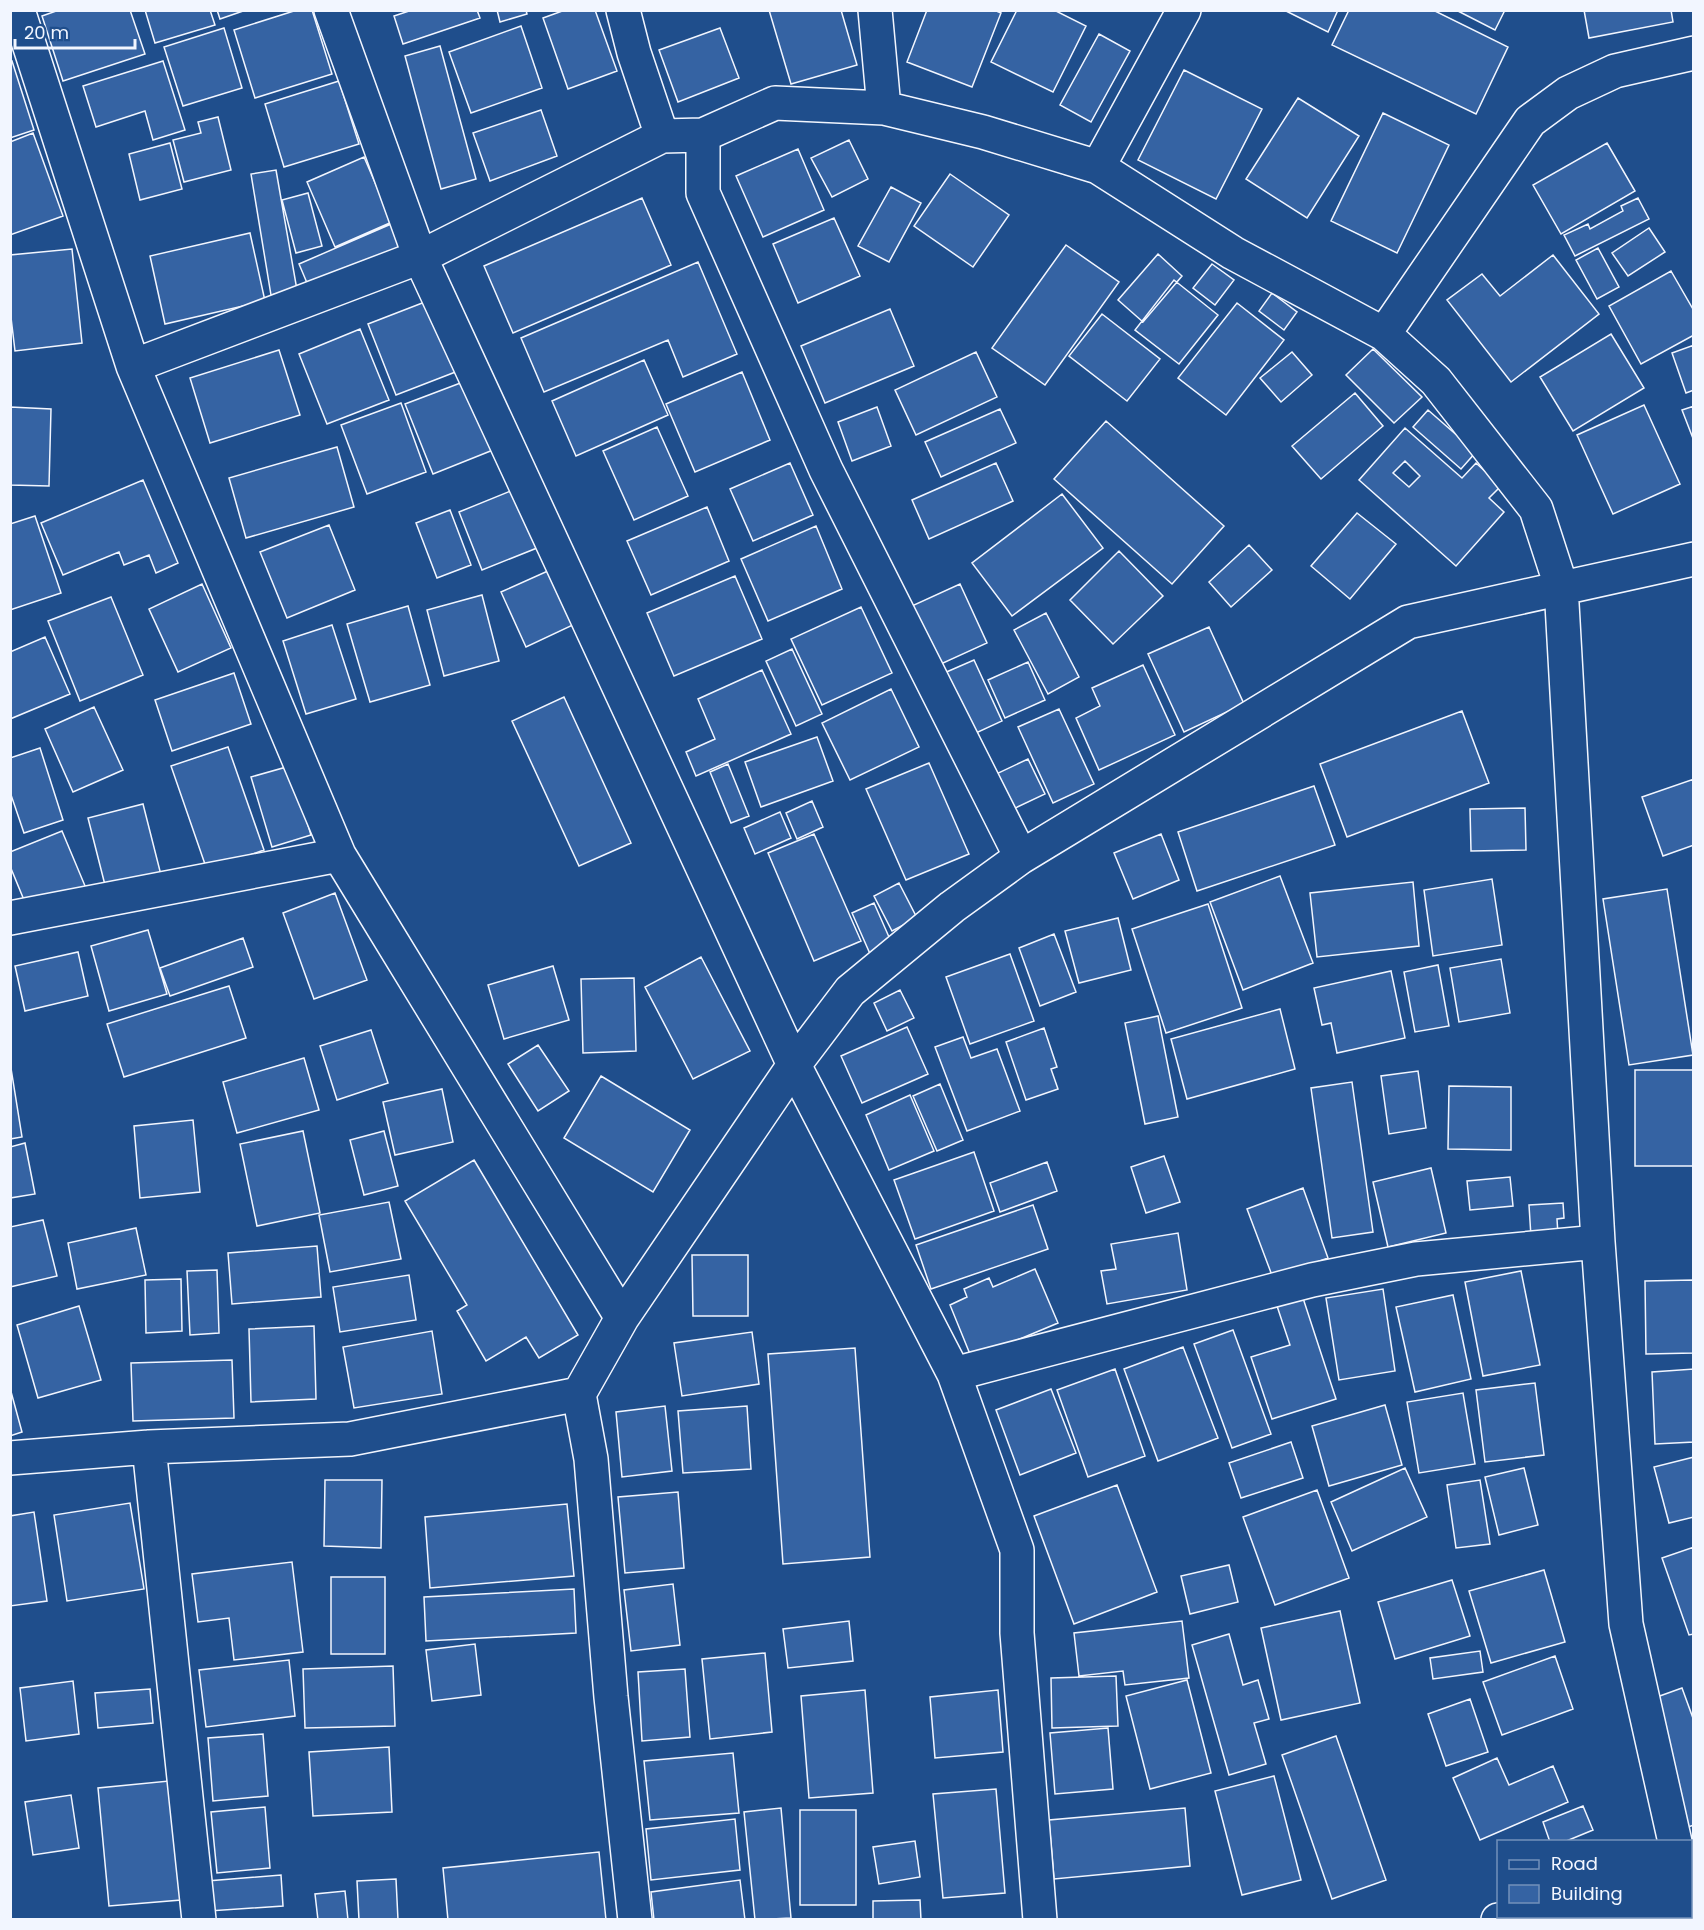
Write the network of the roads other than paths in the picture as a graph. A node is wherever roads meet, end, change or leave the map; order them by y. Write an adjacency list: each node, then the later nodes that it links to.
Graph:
1 (18, 10): 13 (street)
2 (331, 10): 11 (street)
3 (623, 10): 9 (street)
4 (876, 10): 7 (street)
5 (1184, 10): 10 (street)
6 (1694, 53): 12 (street)
7 (884, 108): 8 (street); 10 (street)
8 (703, 135): 9 (street); 17 (street)
9 (662, 136): 11 (street)
10 (1098, 167): 12 (street)
11 (420, 257): 13 (street); 19 (street)
12 (1384, 334): 15 (street)
13 (133, 366): 16 (street)
14 (1694, 559): 15 (street)
15 (1562, 586): 17 (street); 20 (street)
16 (339, 855): 18 (street); 21 (street)
17 (1021, 857): 19 (street)
18 (10, 918)
19 (794, 1065): 21 (street); 22 (street)
20 (1598, 1242): 22 (street); 26 (street)
21 (622, 1318): 23 (street)
22 (954, 1374): 30 (street)
23 (579, 1394): 24 (street); 29 (street)
24 (149, 1447): 25 (street); 28 (street)
25 (10, 1458)
26 (1675, 1840)
27 (1515, 1918): 31 (street)
28 (199, 1920)
29 (635, 1920)
30 (1040, 1920)
31 (1498, 1920)

